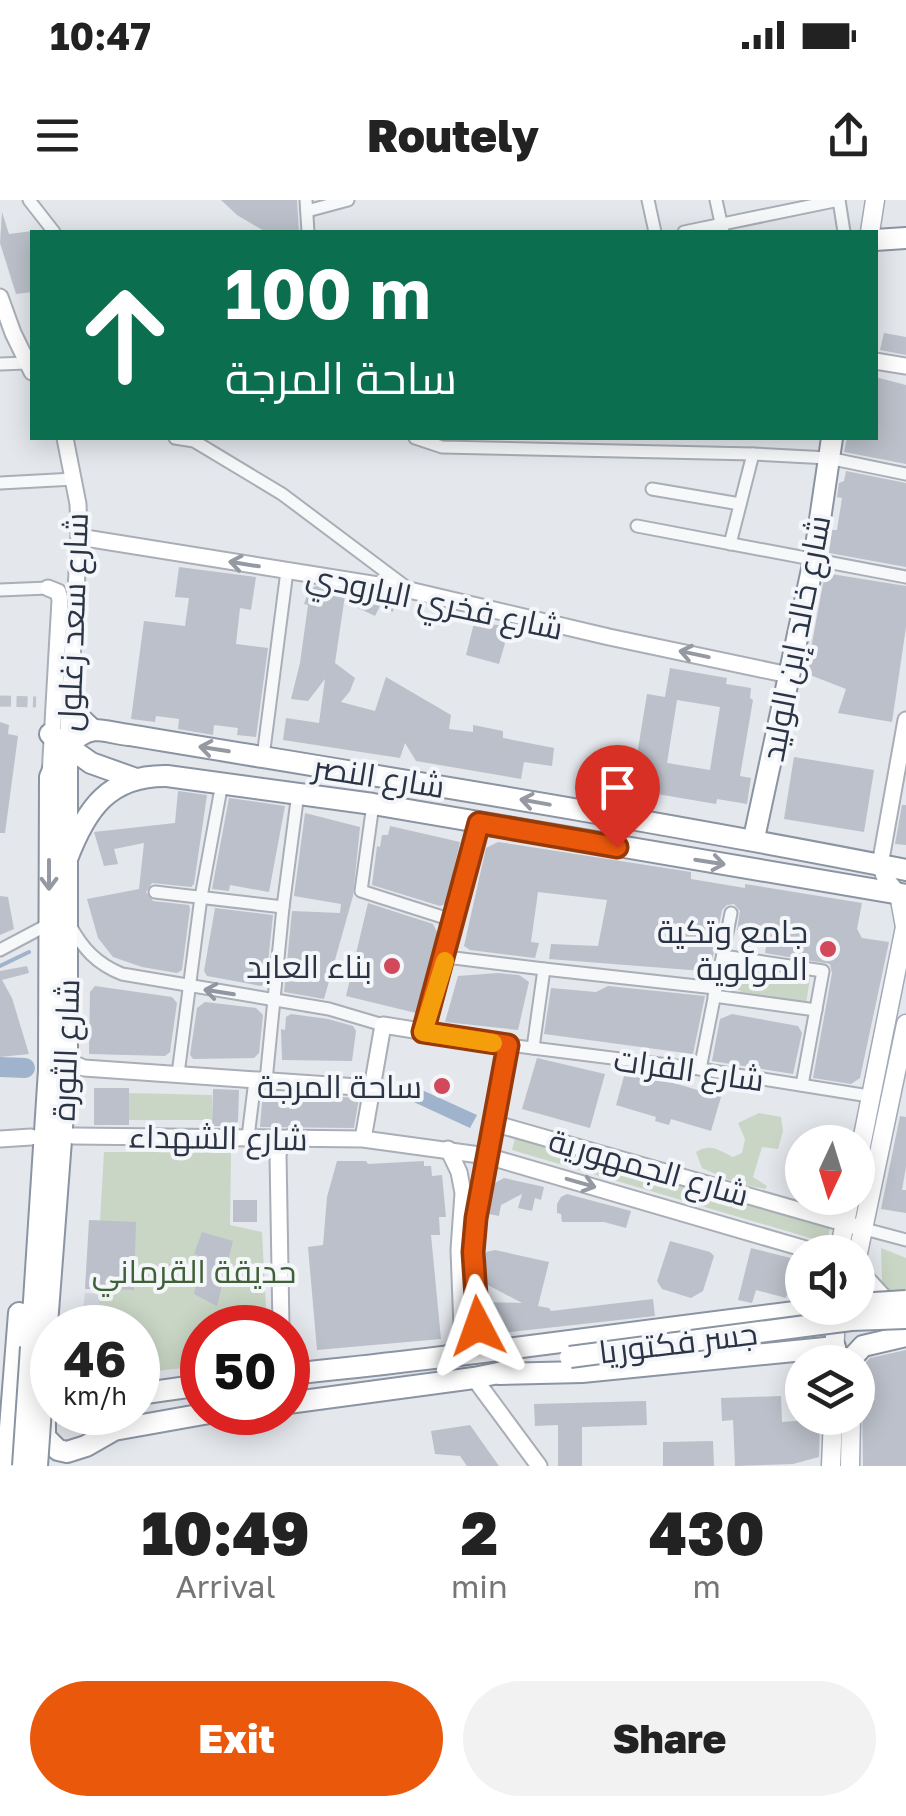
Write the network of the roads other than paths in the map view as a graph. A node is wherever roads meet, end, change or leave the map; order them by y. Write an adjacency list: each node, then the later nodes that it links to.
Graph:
1 (29, 200): 10 (street)
2 (348, 200): 7 (street)
3 (648, 200): 11 (street)
4 (716, 200): 9 (street)
5 (839, 200): 8 (street); 12 (street)
6 (875, 200): 13 (main road)
7 (306, 206)
8 (778, 206): 9 (street)
9 (722, 228)
10 (52, 230)
11 (654, 230)
12 (844, 230)
13 (870, 230)
14 (906, 238): 15 (highway)
15 (878, 240)
16 (0, 297): 20 (main road)
17 (878, 361): 19 (main road)
18 (0, 364): 20 (street)
19 (906, 366)
20 (30, 368)
21 (65, 440): 27 (main road, شارع سعد زغلول)
22 (197, 440): 39 (street)
23 (420, 440): 25 (street)
24 (830, 448): 25 (street); 26 (street); 34 (highway, شارع خالد إبن الوليد)
25 (753, 454): 30 (street)
26 (906, 474)
27 (74, 480): 28 (street); 32 (main road, شارع سعد زغلول)
28 (0, 483)
29 (652, 489): 30 (street)
30 (740, 504): 33 (street)
31 (638, 526): 33 (street)
32 (79, 537): 35 (main road, شارع فخري البارودي, one-way to 32); 41 (main road, شارع سعد زغلول)
33 (730, 544): 34 (street)
34 (814, 560): 36 (street); 40 (highway, شارع خالد إبن الوليد)
35 (287, 571): 39 (main road, شارع فخري البارودي); 45 (street)
36 (906, 577)
37 (48, 588): 38 (street); 44 (main road)
38 (0, 590)
39 (409, 590): 40 (main road, شارع فخري البارودي, one-way to 39)
40 (789, 675): 53 (highway, شارع خالد إبن الوليد)
41 (68, 706): 43 (highway); 44 (main road, شارع سعد زغلول)
42 (906, 720): 56 (main road)
43 (93, 730): 44 (highway); 45 (highway, شارع النصر, one-way to 43); 46 (highway)
44 (58, 741): 46 (highway, شارع النصر); 55 (highway, شارع الثورة); 65 (highway, شارع الثورة, one-way to 65)
45 (268, 758): 49 (highway); 53 (highway, شارع النصر, one-way to 45)
46 (91, 763): 47 (highway, شارع النصر)
47 (136, 778): 48 (highway, شارع النصر); 55 (highway)
48 (222, 784): 49 (highway, شارع النصر); 61 (street)
49 (272, 790): 50 (highway, شارع النصر)
50 (298, 793): 51 (highway, شارع النصر); 62 (street)
51 (374, 804): 52 (highway, شارع النصر); 64 (street)
52 (479, 823): 58 (highway, شارع النصر, one-way to 58); 64 (main road)
53 (754, 838): 54 (highway, شارع النصر)
54 (839, 856): 56 (highway, شارع النصر); 58 (highway)
55 (67, 859): 65 (highway, شارع الثورة)
56 (880, 865): 57 (highway, شارع النصر); 60 (main road)
57 (906, 870)
58 (832, 882): 60 (highway, شارع النصر)
59 (155, 892): 61 (street)
60 (902, 894): 86 (main road)
61 (201, 897): 62 (street); 70 (street)
62 (283, 907): 72 (street)
63 (731, 913): 68 (street)
64 (455, 920): 67 (main road)
65 (58, 922): 66 (street); 70 (street); 79 (highway, شارع الثورة)
66 (0, 950)
67 (446, 956): 69 (street); 76 (main road)
68 (723, 956): 71 (street); 73 (street)
69 (544, 969): 71 (street); 78 (street)
70 (189, 987): 72 (street, one-way to 70); 81 (street)
71 (714, 992): 73 (street); 80 (street)
72 (276, 1001): 75 (street); 82 (street)
73 (816, 1010): 83 (street)
74 (906, 1024): 85 (main road)
75 (383, 1025): 76 (main road); 84 (main road)
76 (423, 1032): 77 (main road)
77 (508, 1045): 78 (street, شارع الفرات); 87 (main road)
78 (532, 1048): 80 (street, شارع الفرات)
79 (61, 1068): 81 (main road); 89 (highway); 91 (highway); 111 (highway, شارع الثورة)
80 (700, 1069): 83 (street, شارع الفرات)
81 (178, 1074): 82 (main road)
82 (261, 1080): 84 (main road); 90 (street)
83 (802, 1085): 86 (street, شارع الفرات)
84 (372, 1088): 94 (main road)
85 (898, 1092): 102 (main road)
86 (870, 1096): 88 (main road)
87 (494, 1123): 96 (main road); 97 (main road, شارع الجمهورية)
88 (865, 1125)
89 (73, 1136): 90 (main road, شارع الشهداء); 112 (highway)
90 (254, 1136): 92 (main road, شارع الشهداء); 107 (main road)
91 (32, 1137): 93 (main road); 110 (highway)
92 (291, 1137): 94 (main road, شارع الشهداء); 107 (main road)
93 (0, 1139)
94 (363, 1139): 95 (main road)
95 (448, 1149): 96 (main road); 121 (main road)
96 (487, 1156): 99 (main road, شارع الجمهورية, one-way to 99); 120 (main road)
97 (627, 1161): 98 (main road, شارع الجمهورية); 99 (main road)
98 (671, 1174): 100 (main road); 102 (main road, شارع الجمهورية)
99 (617, 1193): 100 (main road, شارع الجمهورية)
100 (663, 1206): 106 (main road, شارع الجمهورية)
101 (852, 1215): 102 (main road)
102 (853, 1226): 103 (main road); 104 (main road); 105 (street)
103 (848, 1235)
104 (855, 1235)
105 (906, 1240)
106 (785, 1243)
107 (275, 1250): 113 (main road); 114 (main road)
108 (875, 1282): 109 (main road)
109 (903, 1304): 115 (highway, bridge); 117 (highway); 119 (highway, جسر فكتوريا, bridge)
110 (35, 1305)
111 (40, 1305)
112 (62, 1305)
113 (273, 1305)
114 (279, 1305)
115 (875, 1305)
116 (785, 1315): 119 (highway, جسر فكتوريا)
117 (906, 1333): 118 (highway)
118 (866, 1345)
119 (567, 1348): 120 (highway); 125 (highway)
120 (496, 1350): 121 (highway)
121 (444, 1359): 124 (highway)
122 (785, 1361): 125 (highway)
123 (30, 1362): 127 (highway)
124 (310, 1369)
125 (500, 1374): 126 (highway)
126 (474, 1378): 128 (highway); 142 (main road)
127 (7, 1395): 136 (highway)
128 (310, 1399)
129 (30, 1405): 139 (highway, bridge)
130 (180, 1418): 137 (highway)
131 (30, 1424): 136 (highway)
132 (37, 1435): 140 (highway, bridge)
133 (46, 1435): 137 (highway)
134 (833, 1435): 143 (main road)
135 (851, 1435): 144 (main road)
136 (5, 1442): 138 (highway)
137 (86, 1446): 141 (highway)
138 (7, 1466)
139 (23, 1466)
140 (37, 1466)
141 (68, 1466)
142 (539, 1466)
143 (832, 1466)
144 (850, 1466)

